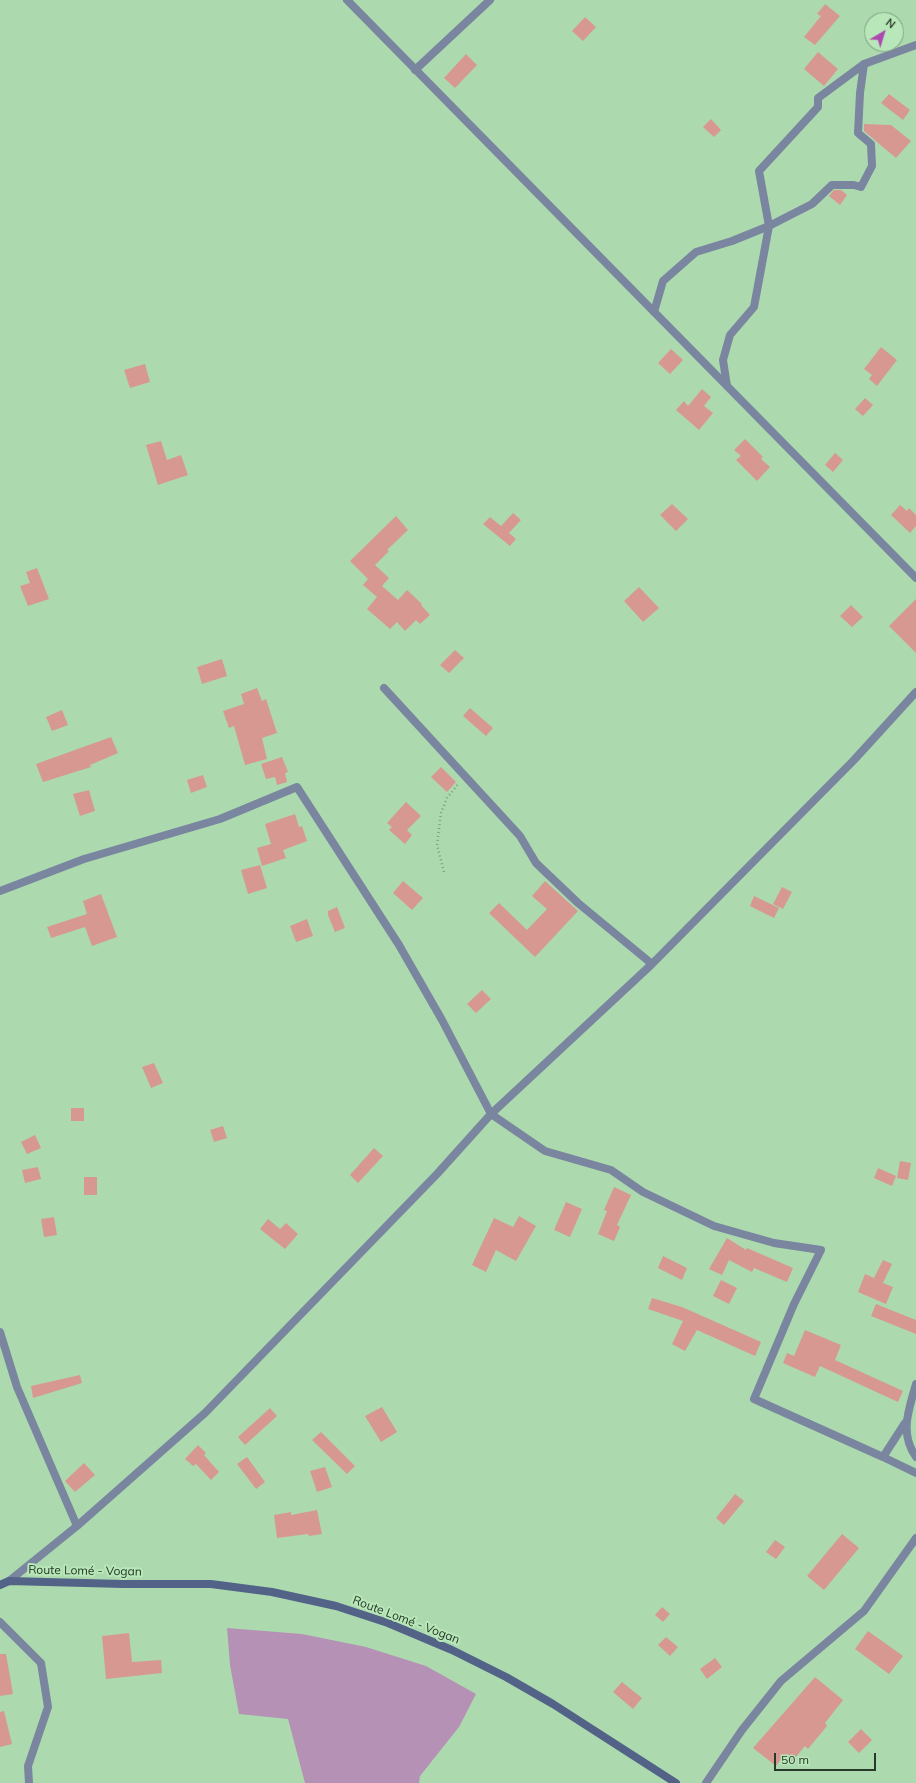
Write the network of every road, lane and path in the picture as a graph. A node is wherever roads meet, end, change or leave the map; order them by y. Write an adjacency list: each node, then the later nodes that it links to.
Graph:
1 (347, 0): 5 (street)
2 (490, 0): 5 (street)
3 (916, 45): 4 (street)
4 (864, 64): 6 (street); 6 (street)
5 (415, 70): 7 (street)
6 (769, 226): 7 (street); 8 (street)
7 (654, 312): 8 (street)
8 (727, 386): 9 (street)
9 (916, 578)
10 (384, 688): 12 (street)
11 (916, 692): 15 (street)
12 (455, 764): 13 (path); 15 (street)
13 (444, 872)
14 (0, 891): 16 (street)
15 (652, 964): 16 (street)
16 (491, 1114): 20 (street); 23 (street)
17 (0, 1332): 23 (street)
18 (916, 1384): 19 (street)
19 (905, 1423): 20 (street); 21 (street)
20 (884, 1456): 22 (street)
21 (916, 1456)
22 (916, 1473)
23 (78, 1526): 25 (street)
24 (916, 1538): 30 (street)
25 (9, 1581): 26 (main road, Route Lomé - Vogan); 29 (main road, Route Lomé - Vogan)
26 (0, 1585)
27 (0, 1622): 28 (street)
28 (29, 1783)
29 (676, 1783)
30 (706, 1783)

